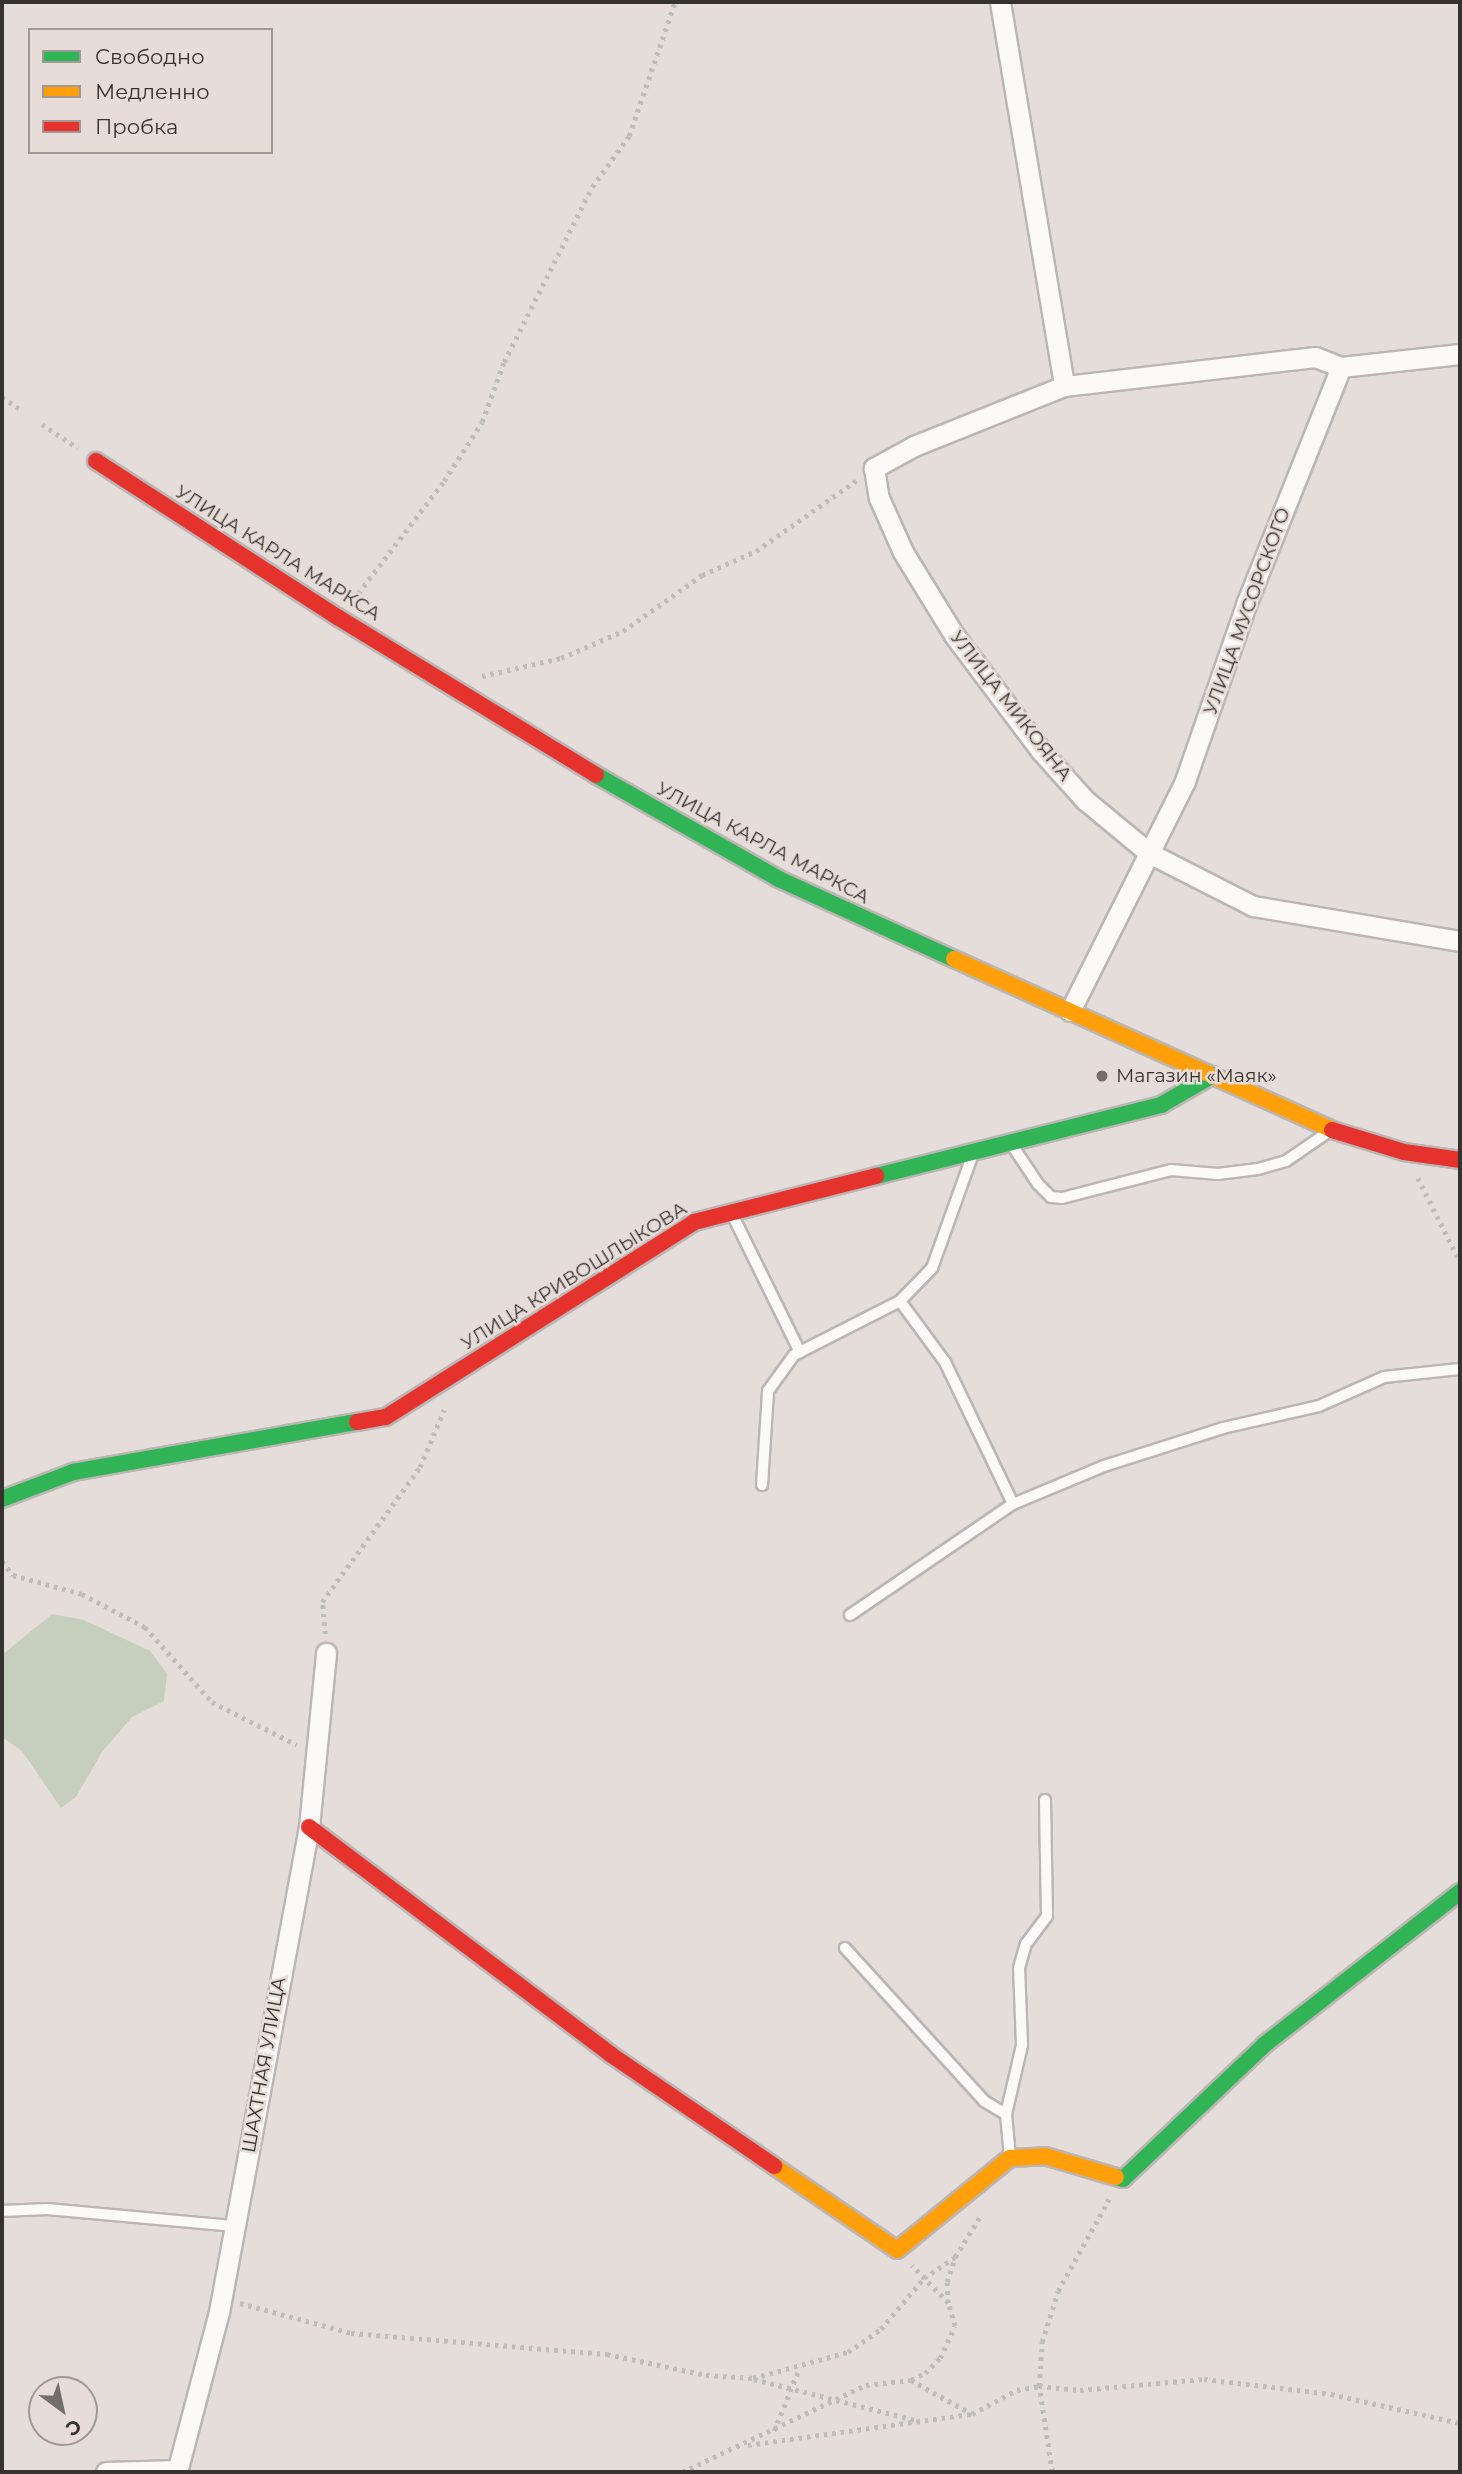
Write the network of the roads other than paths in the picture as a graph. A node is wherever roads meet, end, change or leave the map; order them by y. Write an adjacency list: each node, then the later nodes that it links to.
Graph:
1 (1000, 2): 4 (street)
2 (1460, 354): 3 (street)
3 (1341, 368): 4 (street); 6 (street, УЛИЦА МУСОРСКОГО)
4 (1064, 386): 6 (street, УЛИЦА МИКОЯНА)
5 (96, 461): 8 (street, УЛИЦА КАРЛА МАРКСА)
6 (1149, 853): 7 (street, УЛИЦА МИКОЯНА); 8 (street, УЛИЦА МУСОРСКОГО)
7 (1460, 941)
8 (1070, 1011): 9 (street, УЛИЦА КАРЛА МАРКСА)
9 (1213, 1075): 10 (street, УЛИЦА КАРЛА МАРКСА); 11 (street, УЛИЦА КРИВОШЛЫКОВА)
10 (1331, 1130): 11 (lane); 13 (street, УЛИЦА КАРЛА МАРКСА)
11 (1010, 1143): 12 (street, УЛИЦА КРИВОШЛЫКОВА)
12 (973, 1152): 14 (street, УЛИЦА КРИВОШЛЫКОВА); 15 (lane)
13 (1460, 1160)
14 (731, 1213): 16 (lane); 19 (street, УЛИЦА КРИВОШЛЫКОВА)
15 (900, 1301): 16 (lane); 20 (lane)
16 (800, 1352): 18 (lane)
17 (1460, 1369): 20 (lane)
18 (761, 1485)
19 (2, 1499)
20 (1013, 1504): 21 (lane)
21 (850, 1615)
22 (326, 1653): 24 (street, ШАХТНАЯ УЛИЦА)
23 (1045, 1800): 27 (lane)
24 (309, 1827): 28 (street); 30 (street, ШАХТНАЯ УЛИЦА)
25 (1460, 1892): 28 (street)
26 (845, 1948): 27 (lane)
27 (1006, 2114): 28 (lane)
28 (1010, 2158)
29 (2, 2211): 30 (lane)
30 (235, 2226): 31 (street, ШАХТНАЯ УЛИЦА)
31 (177, 2471): 32 (street)
32 (106, 2472)

